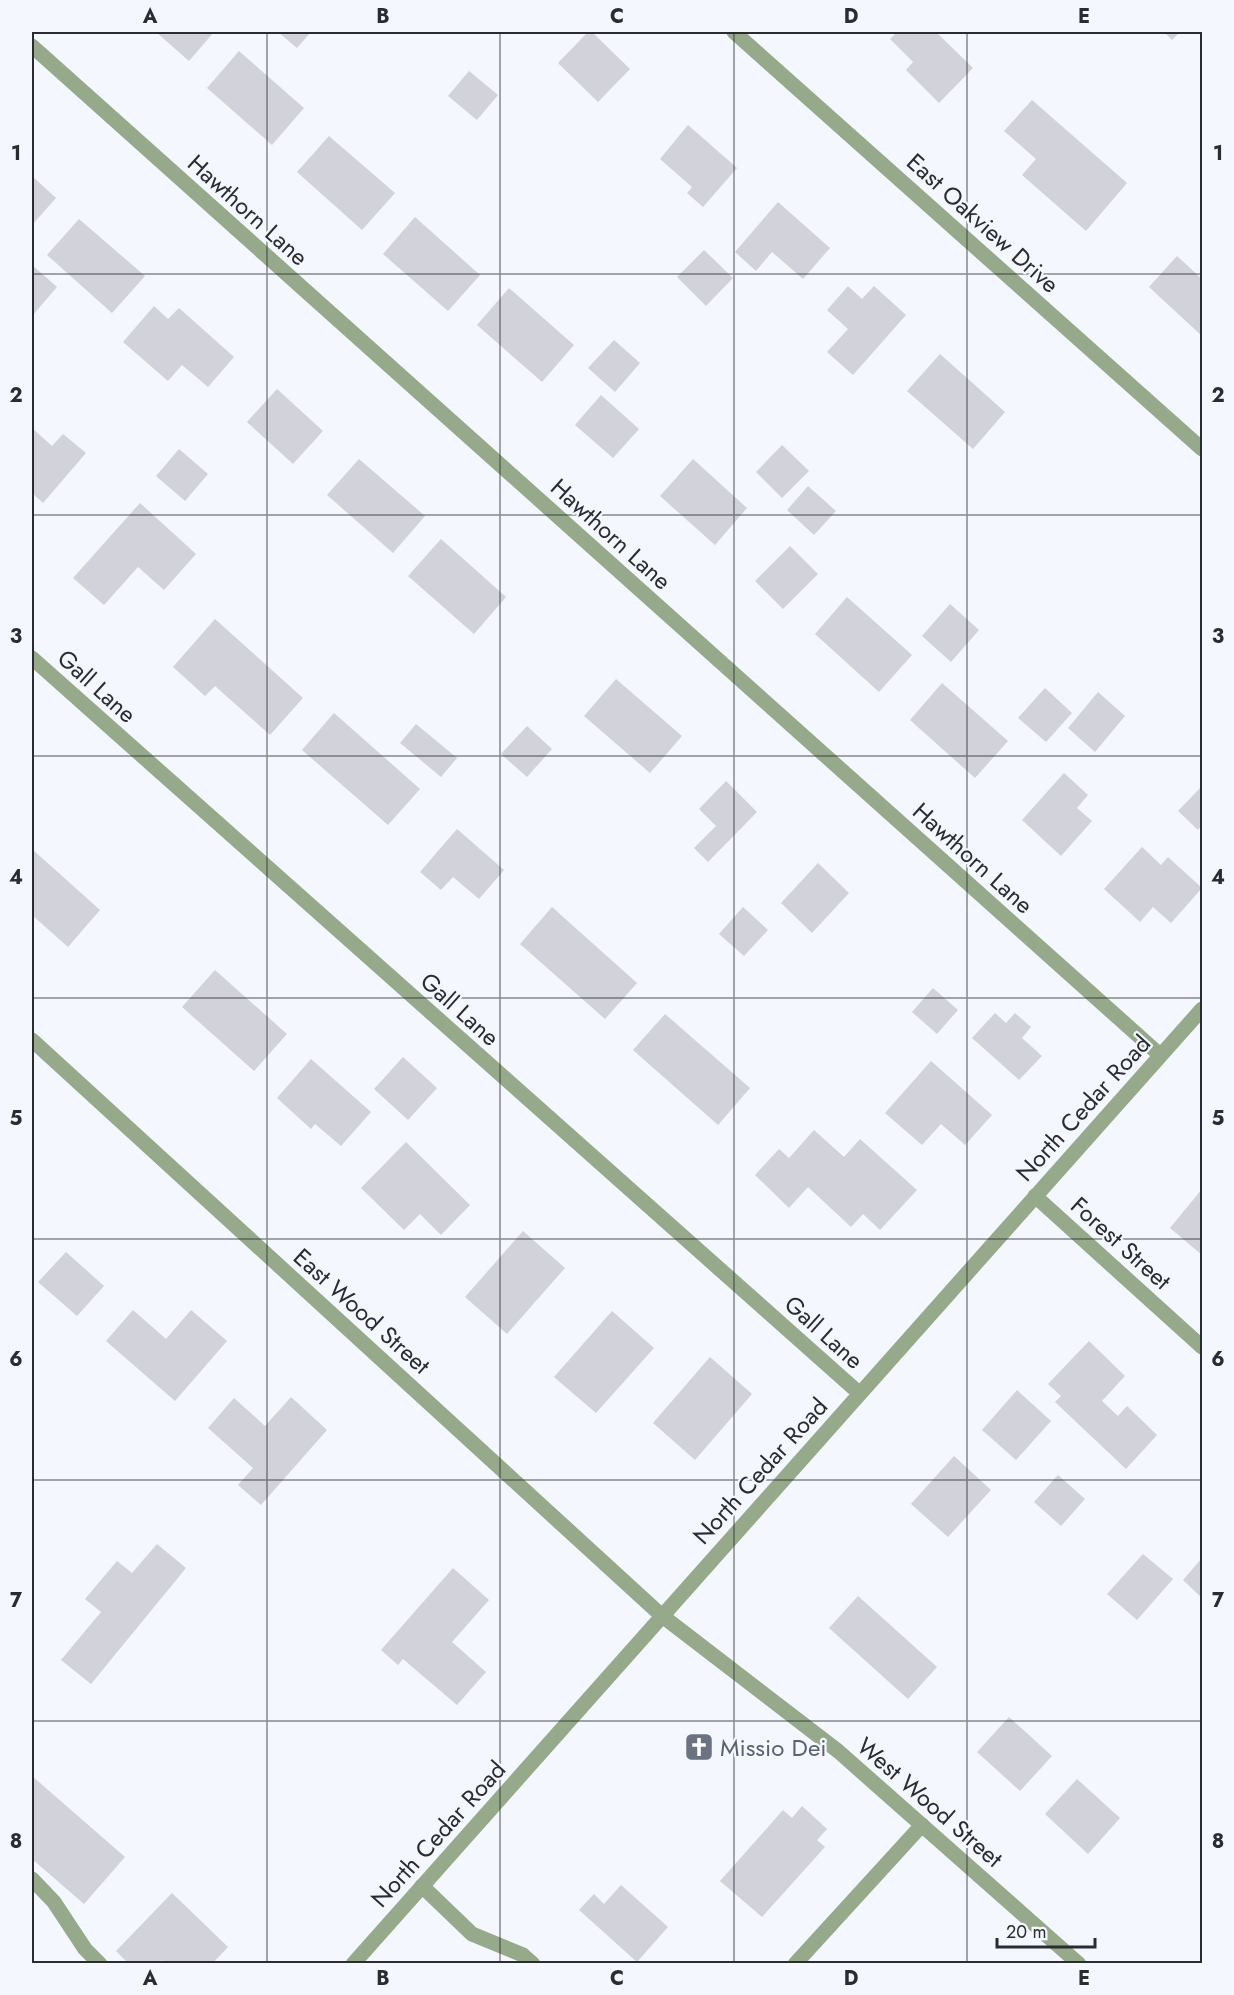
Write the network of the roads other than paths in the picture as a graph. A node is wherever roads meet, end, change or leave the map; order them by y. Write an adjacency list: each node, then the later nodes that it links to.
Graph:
1 (734, 32): 3 (street, East Oakview Drive)
2 (32, 46): 7 (street, Hawthorn Lane)
3 (1203, 449)
4 (32, 658): 10 (street, Gall Lane)
5 (1203, 1009): 7 (street, North Cedar Road)
6 (32, 1040): 11 (street, East Wood Street)
7 (1160, 1055): 8 (street, North Cedar Road)
8 (1035, 1196): 9 (street, Forest Street); 10 (street, North Cedar Road)
9 (1203, 1347)
10 (859, 1394): 11 (street, North Cedar Road)
11 (662, 1615): 12 (street, West Wood Street); 14 (street, North Cedar Road)
12 (922, 1825): 18 (street); 19 (street, West Wood Street)
13 (32, 1879): 15 (street)
14 (422, 1886): 16 (street, North Cedar Road); 17 (street)
15 (100, 1964)
16 (353, 1964)
17 (533, 1964)
18 (795, 1964)
19 (1079, 1964)

